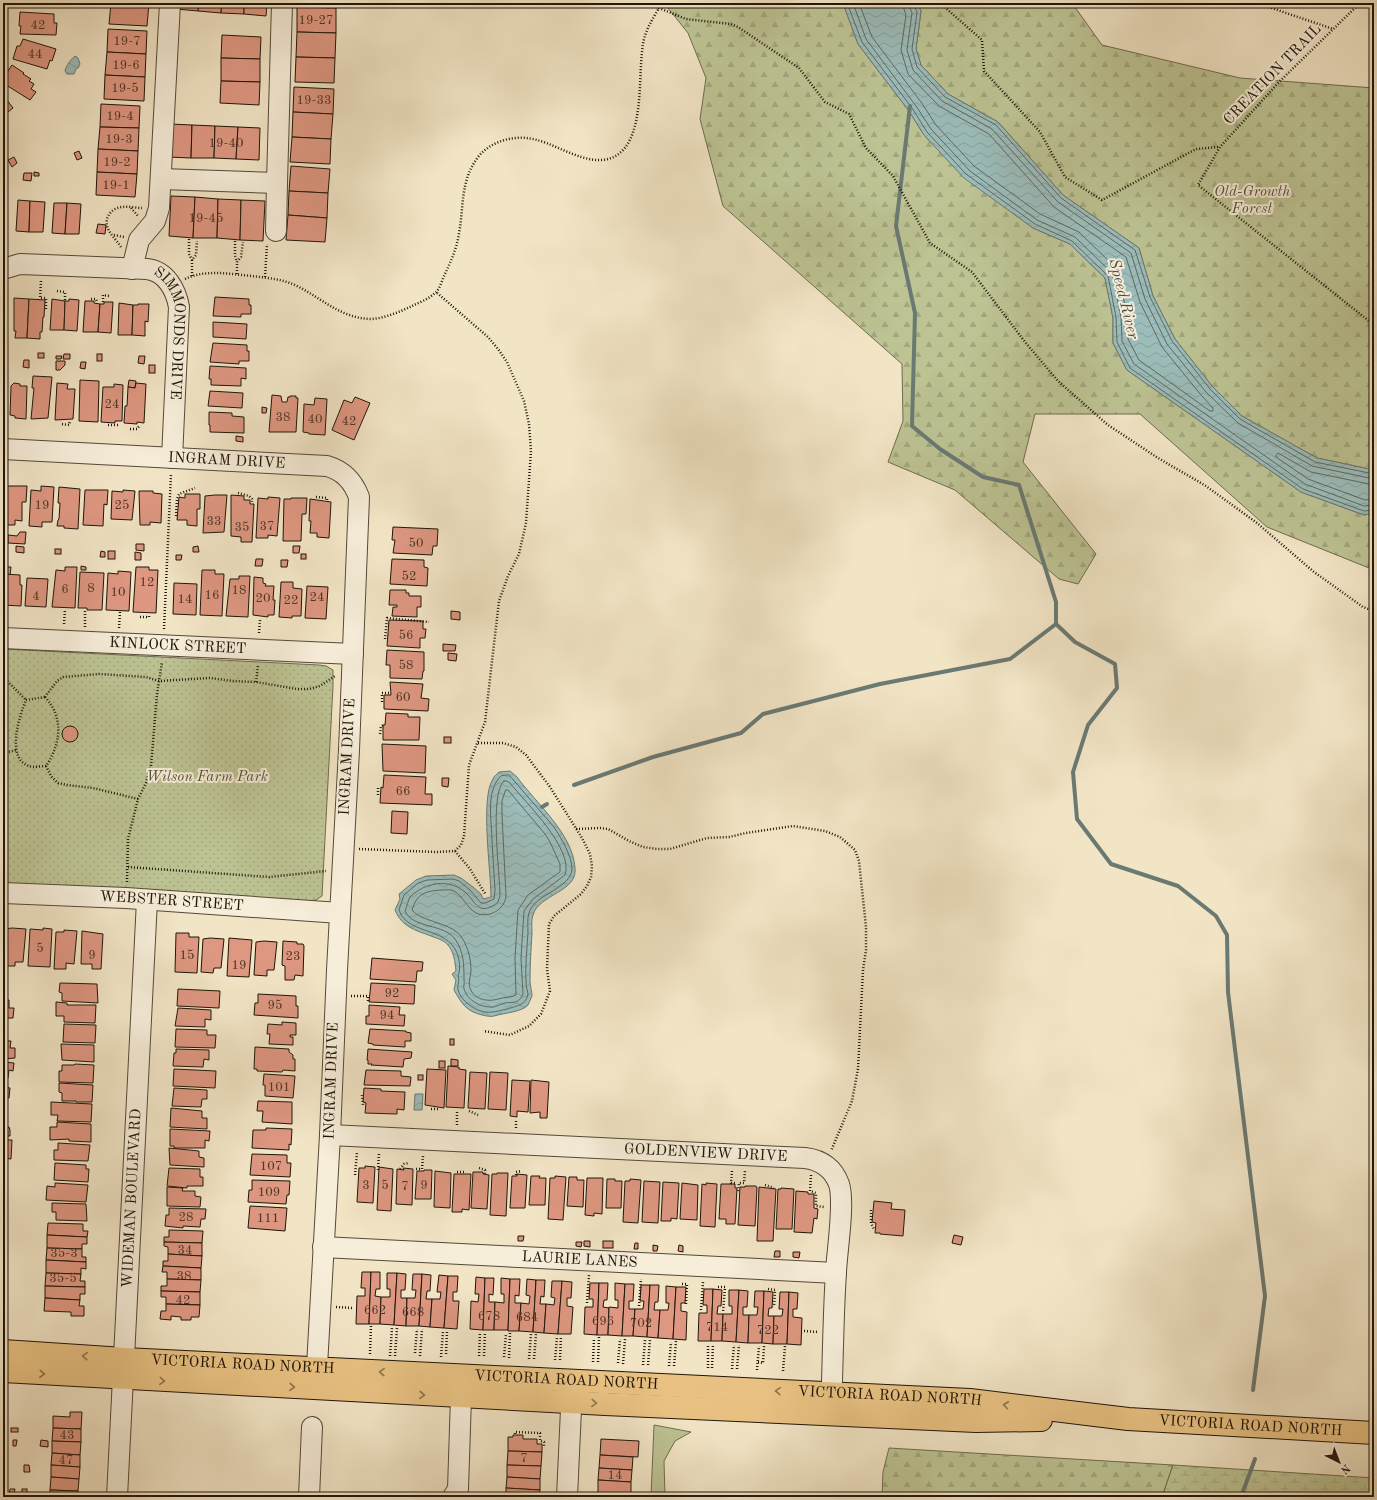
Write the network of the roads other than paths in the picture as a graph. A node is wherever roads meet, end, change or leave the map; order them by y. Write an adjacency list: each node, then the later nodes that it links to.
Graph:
1 (170, 3): 3 (street)
2 (282, 3): 4 (street)
3 (161, 179): 4 (street); 6 (street)
4 (277, 184): 5 (street)
5 (276, 231)
6 (128, 261): 7 (street, SIMMONDS DRIVE); 9 (street, SIMMONDS DRIVE)
7 (3, 270)
8 (3, 449): 9 (street, INGRAM DRIVE)
9 (172, 458): 11 (street, INGRAM DRIVE)
10 (3, 638): 11 (street, KINLOCK STREET)
11 (353, 654): 14 (street, INGRAM DRIVE)
12 (3, 893): 13 (street, WEBSTER STREET)
13 (147, 900): 14 (street, WEBSTER STREET); 19 (street, WIDEMAN BOULEVARD)
14 (340, 913): 15 (street, INGRAM DRIVE)
15 (330, 1135): 16 (street, INGRAM DRIVE); 17 (street, GOLDENVIEW DRIVE)
16 (323, 1247): 17 (street, LAURIE LANES); 21 (street, INGRAM DRIVE)
17 (836, 1272): 24 (street)
18 (3, 1351): 19 (main road, VICTORIA ROAD NORTH, one-way to 18)
19 (124, 1369): 20 (main road, VICTORIA ROAD NORTH, one-way to 19); 21 (main road, VICTORIA ROAD NORTH); 27 (street, WIDEMAN BOULEVARD)
20 (3, 1371)
21 (317, 1378): 22 (main road, VICTORIA ROAD NORTH); 23 (main road, VICTORIA ROAD NORTH, one-way to 23)
22 (571, 1392): 23 (main road, VICTORIA ROAD NORTH); 24 (main road, VICTORIA ROAD NORTH); 30 (street)
23 (461, 1397): 29 (street)
24 (832, 1404): 26 (main road, VICTORIA ROAD NORTH)
25 (312, 1427): 28 (street)
26 (1374, 1433)
27 (117, 1497)
28 (309, 1497)
29 (453, 1497)
30 (567, 1497)

